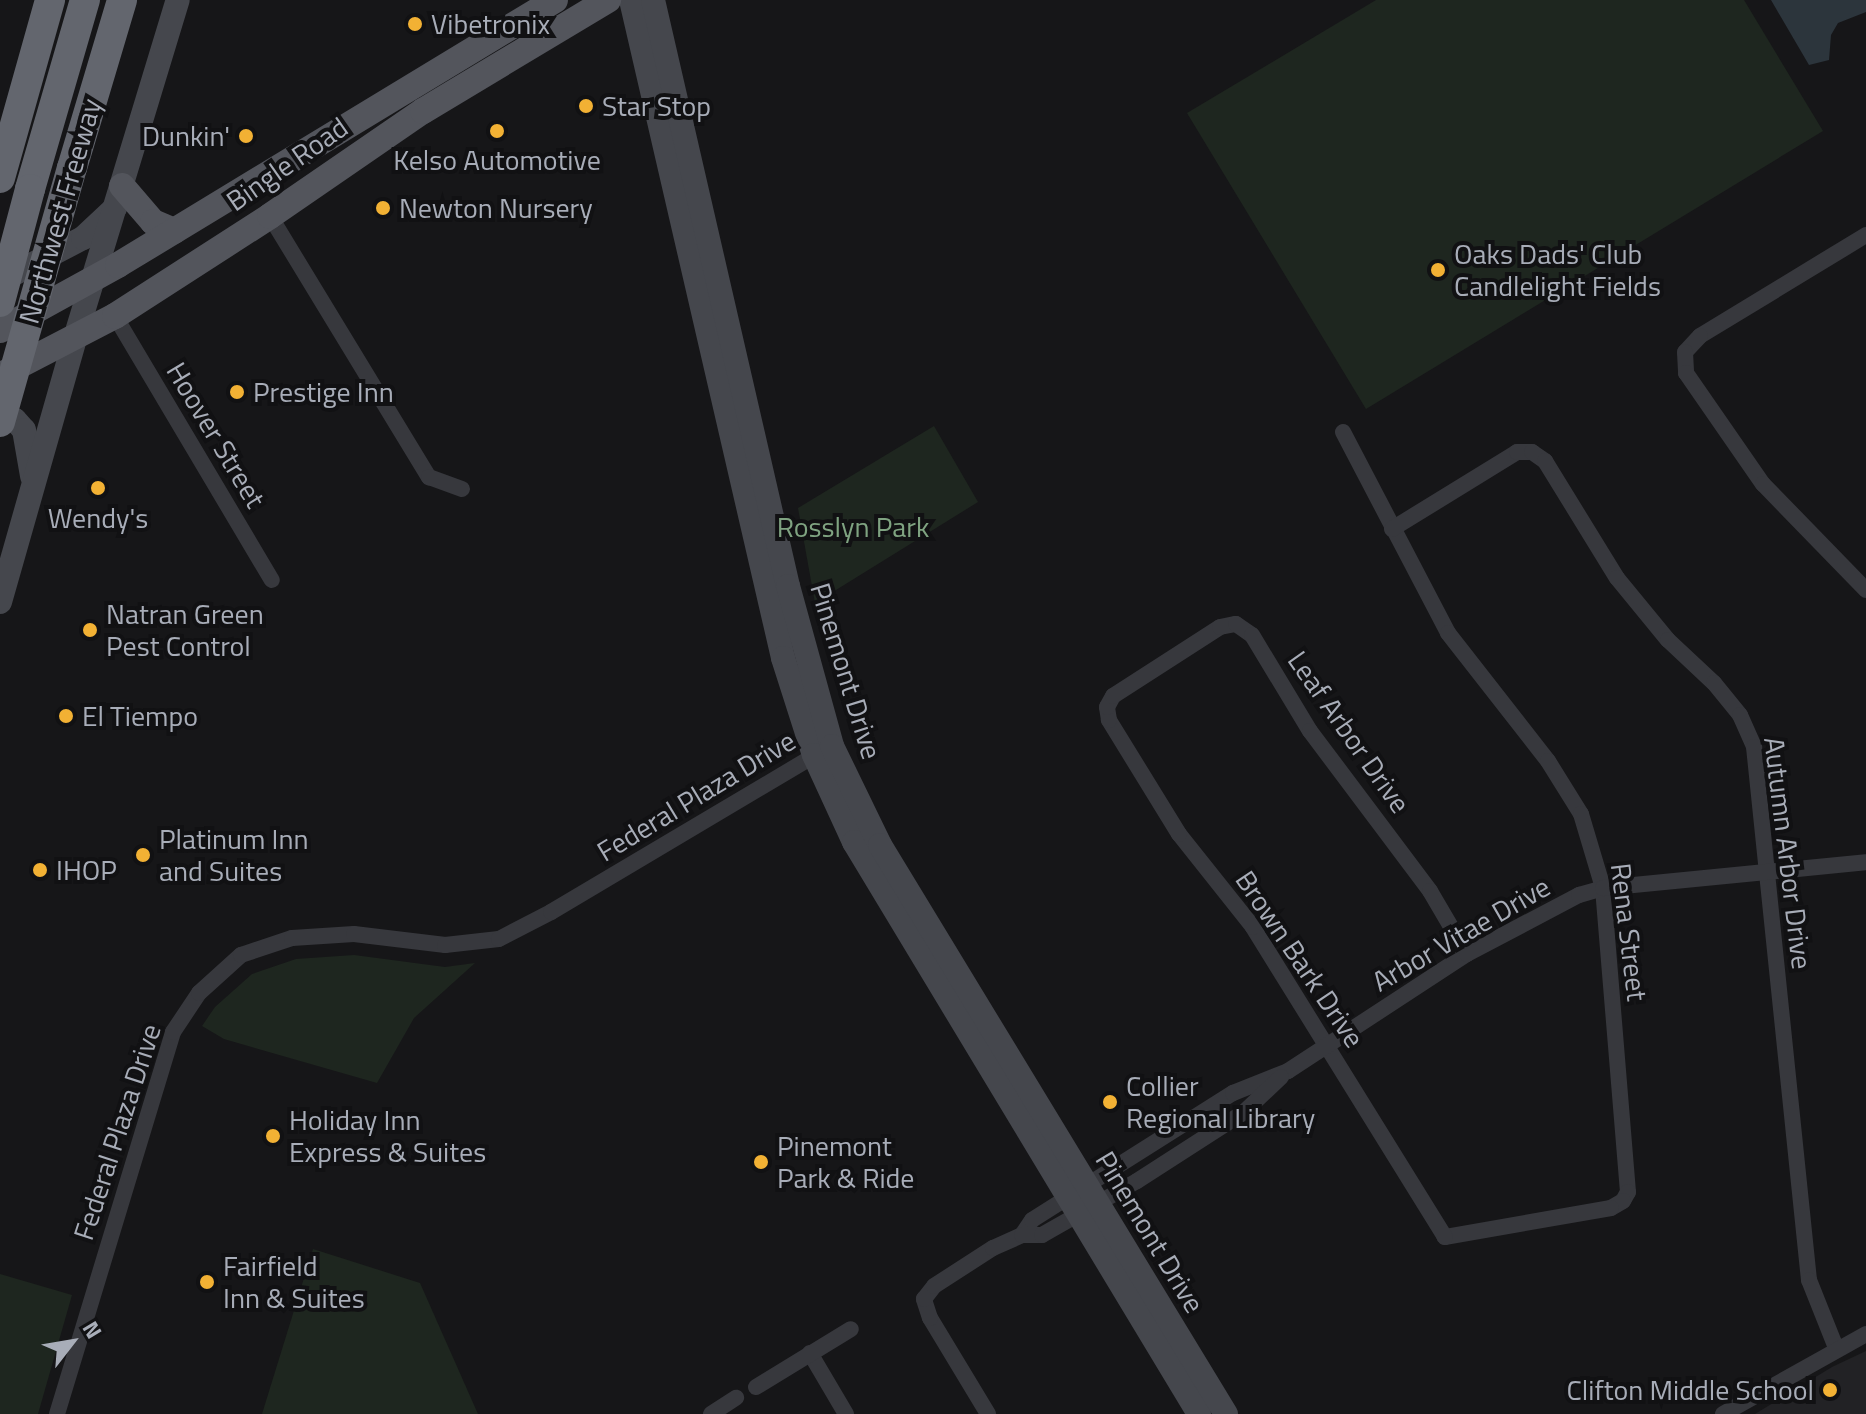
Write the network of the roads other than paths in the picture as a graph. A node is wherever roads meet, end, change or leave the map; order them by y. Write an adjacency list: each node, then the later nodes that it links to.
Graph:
1 (50, 0): 12 (highway)
2 (85, 0): 19 (highway, bridge)
3 (122, 0): 24 (highway, Northwest Freeway, bridge)
4 (178, 0): 13 (main road)
5 (555, 0): 9 (main road, Bingle Road)
6 (608, 0): 10 (main road, Bingle Road)
7 (631, 0): 11 (main road, Pinemont Drive)
8 (653, 0): 11 (main road, Pinemont Drive)
9 (406, 90): 10 (main road); 15 (main road, Bingle Road)
10 (423, 111): 14 (main road, Bingle Road)
11 (676, 145): 33 (main road, Pinemont Drive)
12 (0, 178)
13 (118, 197): 15 (main road); 17 (main road); 18 (main road)
14 (270, 216): 20 (main road, Bingle Road); 26 (street)
15 (174, 231): 17 (main road, Bingle Road)
16 (1866, 235): 30 (street)
17 (96, 278): 21 (main road, Bingle Road); 22 (main road)
18 (0, 281)
19 (0, 302)
20 (115, 316): 22 (main road, Bingle Road); 29 (street, Hoover Street)
21 (0, 330)
22 (75, 338): 23 (main road, Bingle Road); 27 (main road)
23 (0, 375)
24 (0, 420): 27 (main road)
25 (1343, 432): 28 (street, Rena Street)
26 (462, 489)
27 (30, 494): 31 (main road)
28 (1392, 529): 35 (street, Autumn Arbor Drive); 36 (street, Rena Street)
29 (272, 580)
30 (1866, 590)
31 (0, 602)
32 (1154, 670): 37 (street, Leaf Arbor Drive); 38 (street, Brown Bark Drive)
33 (823, 751): 39 (main road, Pinemont Drive); 48 (street, Federal Plaza Drive)
34 (1866, 862): 35 (street, Arbor Vitae Drive)
35 (1767, 872): 36 (street, Arbor Vitae Drive); 43 (street, Autumn Arbor Drive)
36 (1603, 888): 37 (street, Arbor Vitae Drive); 40 (street, Rena Street)
37 (1467, 954): 38 (street, Arbor Vitae Drive)
38 (1329, 1045): 39 (street, Arbor Vitae Drive); 40 (street, Brown Bark Drive)
39 (1083, 1201): 47 (main road, Pinemont Drive); 51 (street, Arbor Vitae Drive)
40 (1512, 1226)
41 (851, 1329): 44 (street)
42 (1866, 1334): 43 (street)
43 (1836, 1348): 52 (street)
44 (810, 1353): 45 (street); 50 (street)
45 (756, 1387)
46 (736, 1398): 49 (street)
47 (1215, 1412)
48 (57, 1414)
49 (711, 1414)
50 (846, 1414)
51 (988, 1414)
52 (1723, 1414)

